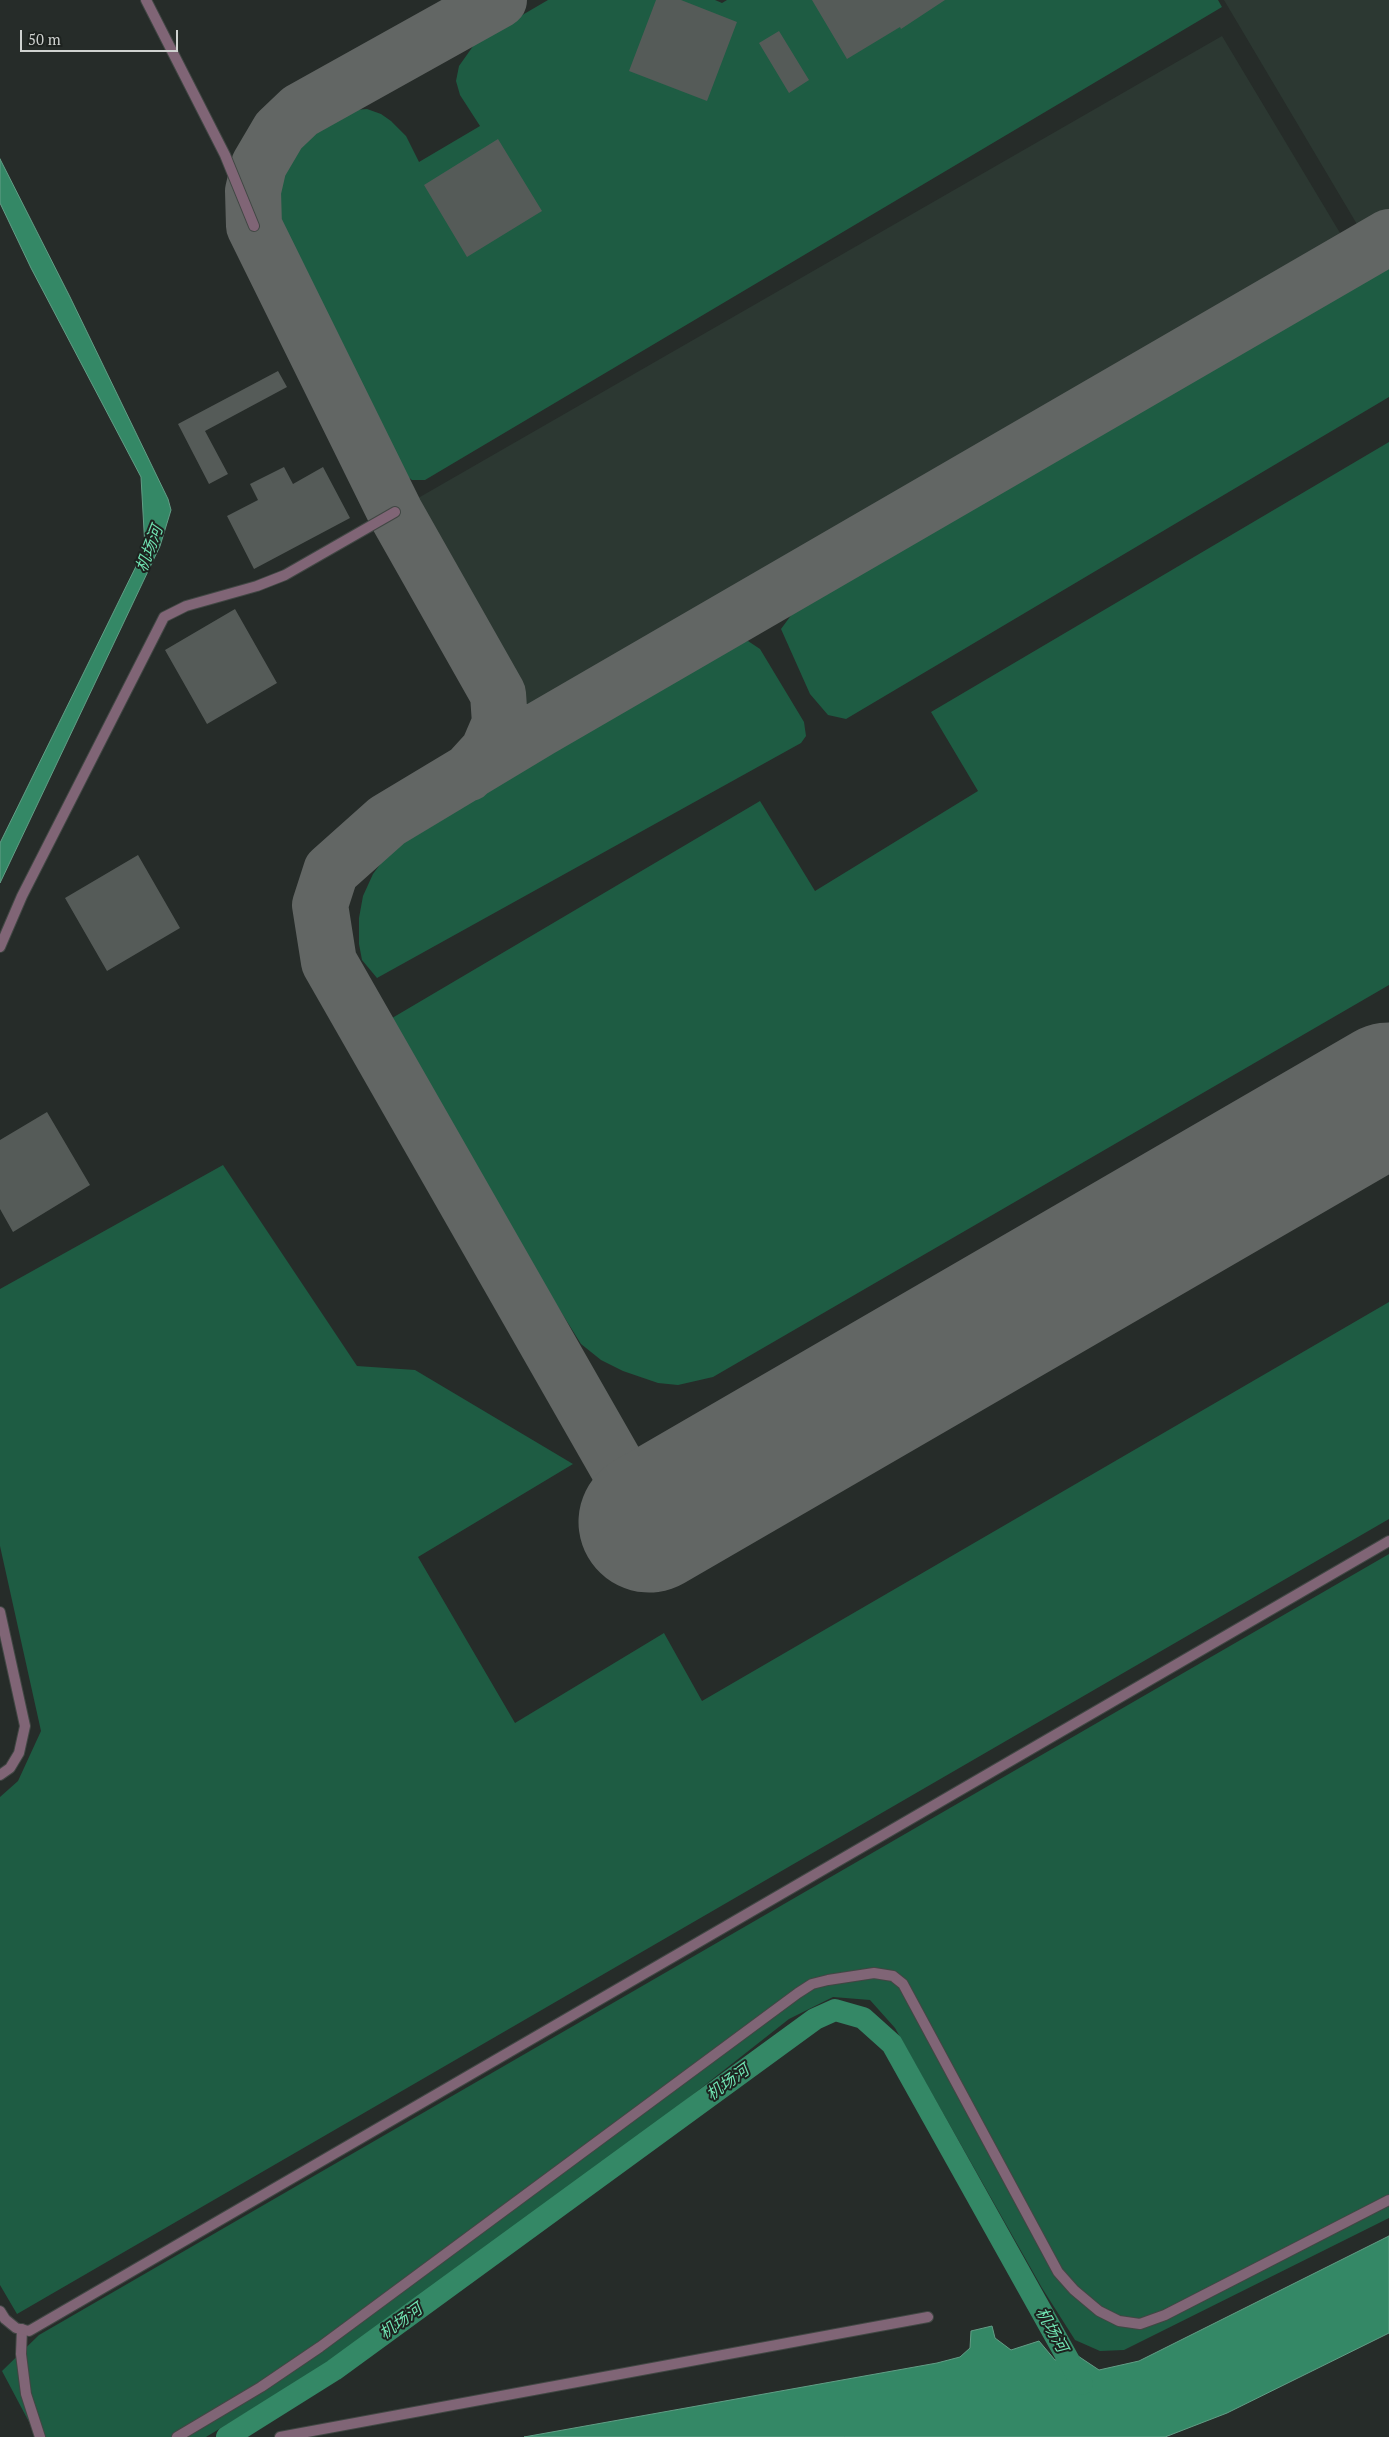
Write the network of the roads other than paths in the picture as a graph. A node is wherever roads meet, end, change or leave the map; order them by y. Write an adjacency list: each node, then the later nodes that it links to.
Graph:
1 (146, 0): 2 (street)
2 (254, 226)
3 (395, 512): 4 (street)
4 (0, 948)
5 (1389, 1541): 11 (street)
6 (0, 1612): 7 (street)
7 (0, 1775)
8 (1389, 2200): 13 (street)
9 (0, 2311): 11 (street)
10 (928, 2317): 14 (street)
11 (22, 2329): 12 (street)
12 (40, 2437)
13 (177, 2437)
14 (280, 2437)

